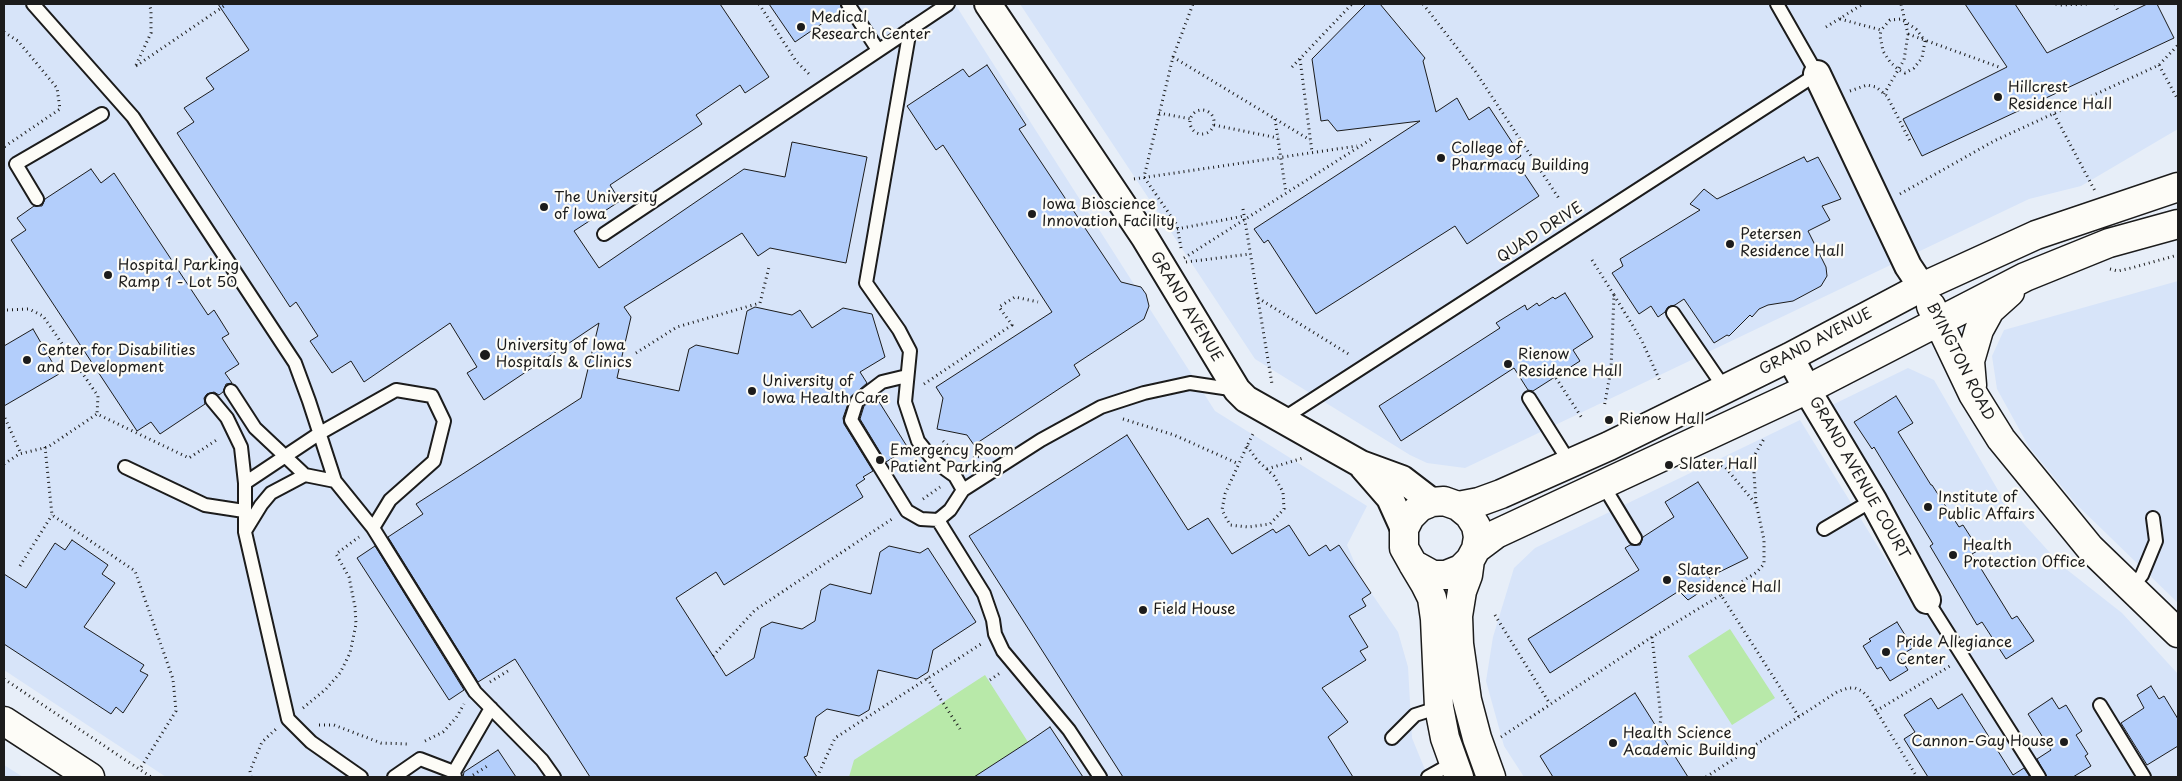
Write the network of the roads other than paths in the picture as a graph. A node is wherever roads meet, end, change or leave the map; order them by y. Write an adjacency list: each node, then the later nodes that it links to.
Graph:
1 (33, 4): 28 (lane)
2 (848, 4): 7 (lane)
3 (948, 4): 6 (lane)
4 (988, 4): 22 (street, GRAND AVENUE)
5 (1777, 4): 8 (lane)
6 (910, 29): 7 (lane); 19 (lane)
7 (878, 50): 13 (lane)
8 (1816, 74): 15 (street, BYINGTON ROAD); 27 (lane, QUAD DRIVE)
9 (102, 114): 11 (lane)
10 (2178, 187): 15 (main road, GRAND AVENUE)
11 (37, 199)
12 (2178, 224): 14 (main road)
13 (604, 234)
14 (2042, 270): 17 (main road); 24 (main road)
15 (1922, 287): 17 (main road, BYINGTON ROAD); 18 (main road, GRAND AVENUE)
16 (1673, 313): 21 (lane)
17 (1938, 322): 20 (main road); 24 (main road, BYINGTON ROAD)
18 (1790, 357): 20 (street, GRAND AVENUE COURT); 21 (main road, GRAND AVENUE)
19 (907, 376): 37 (lane); 42 (lane)
20 (1808, 388): 36 (main road); 38 (street, GRAND AVENUE COURT)
21 (1725, 389): 30 (main road, GRAND AVENUE)
22 (1237, 390): 27 (street, GRAND AVENUE); 37 (lane)
23 (231, 391): 29 (lane)
24 (1973, 394): 50 (main road, BYINGTON ROAD)
25 (1529, 398): 30 (lane)
26 (212, 400): 35 (lane)
27 (1269, 423): 31 (street, GRAND AVENUE)
28 (320, 433): 29 (lane); 34 (lane); 43 (lane)
29 (285, 456): 33 (lane); 35 (lane)
30 (1570, 463): 39 (main road, GRAND AVENUE)
31 (1361, 464): 39 (street, GRAND AVENUE); 44 (street, GRAND AVENUE)
32 (125, 467): 40 (lane)
33 (304, 475): 34 (lane); 46 (lane)
34 (336, 481): 43 (lane)
35 (244, 483): 40 (lane)
36 (1602, 485): 47 (lane); 48 (main road)
37 (963, 490): 42 (lane)
38 (1873, 500): 45 (lane); 51 (street, GRAND AVENUE COURT)
39 (1445, 504): 44 (main road); 48 (main road)
40 (244, 511): 46 (lane)
41 (2153, 518): 50 (lane)
42 (938, 520): 64 (lane)
43 (373, 528): 55 (lane)
44 (1404, 529): 49 (main road)
45 (1824, 529)
46 (245, 532): 61 (lane)
47 (1635, 538)
48 (1473, 555): 49 (main road); 53 (main road)
49 (1413, 564): 53 (main road)
50 (2132, 587): 52 (main road, BYINGTON ROAD)
51 (1927, 600): 67 (lane)
52 (2178, 633)
53 (1453, 704): 57 (lane); 58 (main road); 66 (main road)
54 (2100, 705): 68 (lane)
55 (490, 708): 59 (lane); 63 (lane)
56 (4, 721): 60 (main road)
57 (1392, 738)
58 (1456, 770): 65 (lane)
59 (454, 775): 62 (lane)
60 (90, 777)
61 (361, 777)
62 (394, 777)
63 (554, 777)
64 (1100, 777)
65 (1428, 777)
66 (1492, 777)
67 (2039, 777)
68 (2144, 777)

